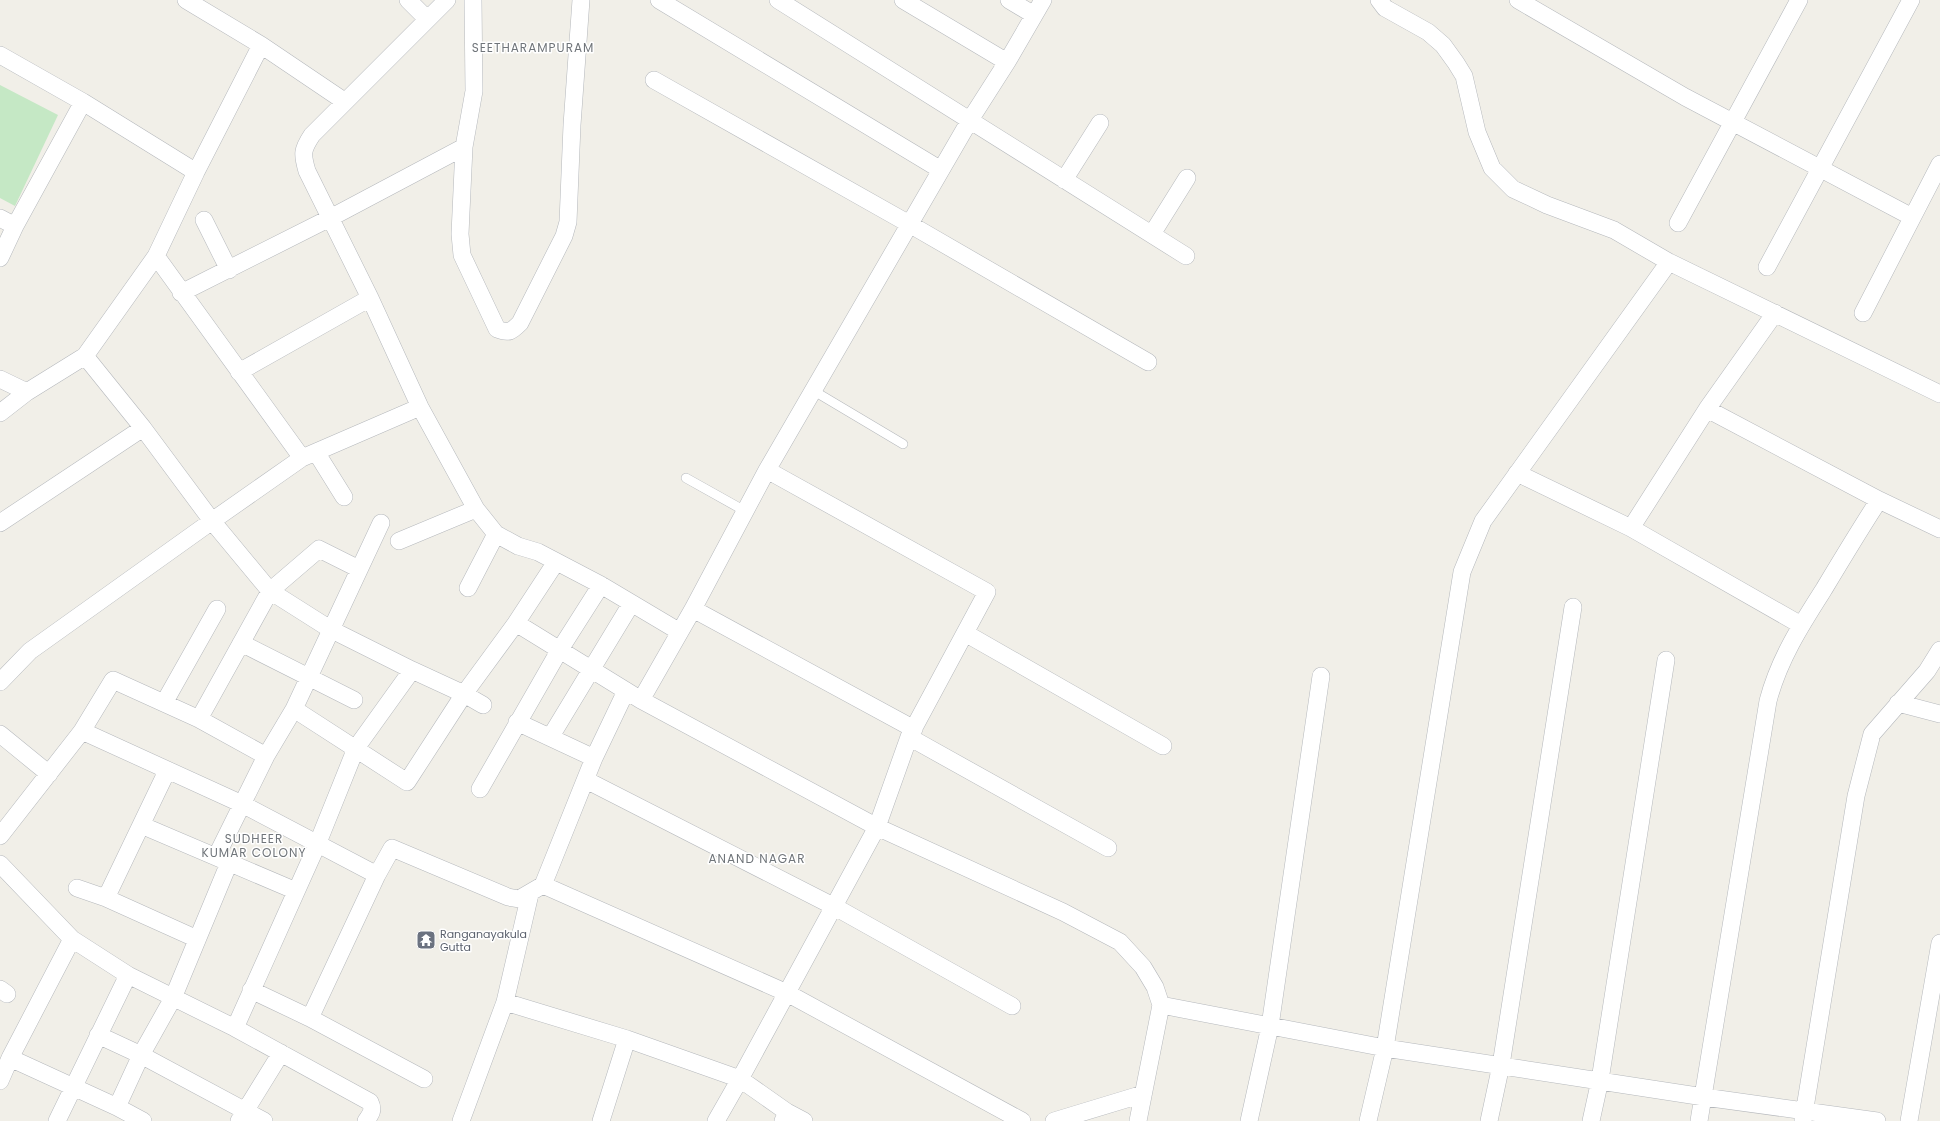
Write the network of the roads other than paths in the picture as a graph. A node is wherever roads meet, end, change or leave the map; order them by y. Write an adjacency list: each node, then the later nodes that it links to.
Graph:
1 (186, 0): 17 (street)
2 (408, 0): 16 (street)
3 (447, 0): 16 (street)
4 (473, 0): 26 (street)
5 (582, 0): 26 (street)
6 (659, 0): 29 (street)
7 (778, 0): 23 (street)
8 (903, 0): 19 (street)
9 (1009, 0): 15 (street)
10 (1043, 0): 15 (street)
11 (1378, 0): 44 (street)
12 (1518, 0): 25 (street)
13 (1799, 0): 25 (street)
14 (1910, 0): 28 (street)
15 (1034, 15): 19 (street)
16 (427, 19): 21 (street)
17 (261, 45): 21 (street); 30 (street)
18 (0, 55): 22 (street)
19 (1007, 62): 23 (street)
20 (654, 80): 38 (street)
21 (344, 101): 33 (street)
22 (83, 102): 30 (street); 39 (street)
23 (970, 120): 29 (street); 32 (street)
24 (1100, 123): 32 (street)
25 (1732, 123): 28 (street); 37 (street)
26 (464, 147): 33 (street)
27 (1940, 164): 34 (street)
28 (1820, 168): 34 (street); 45 (street)
29 (942, 170): 38 (street)
30 (196, 172): 41 (street)
31 (1187, 178): 40 (street)
32 (1064, 180): 40 (street)
33 (332, 217): 46 (street); 48 (street)
34 (1912, 217): 50 (street)
35 (0, 218): 39 (street)
36 (204, 220): 46 (street)
37 (1678, 223)
38 (911, 225): 52 (street); 55 (street)
39 (15, 226): 43 (street)
40 (1152, 234): 42 (street)
41 (156, 256): 47 (street); 51 (street)
42 (1186, 256)
43 (0, 258)
44 (1669, 262): 49 (street); 65 (street)
45 (1767, 267)
46 (229, 270): 47 (street)
47 (181, 293): 53 (street)
48 (370, 298): 53 (street); 58 (street)
49 (1775, 313): 57 (street); 59 (street)
50 (1863, 313)
51 (85, 356): 56 (street); 61 (street)
52 (1148, 362)
53 (239, 372): 63 (street)
54 (0, 379): 56 (street)
55 (814, 391): 62 (lane); 64 (street)
56 (27, 392): 60 (street)
57 (1939, 394)
58 (420, 407): 63 (street); 69 (street)
59 (1707, 409): 68 (street); 74 (street)
60 (0, 413)
61 (143, 428): 71 (street); 72 (street)
62 (903, 444)
63 (309, 455): 67 (street); 72 (street)
64 (767, 470): 70 (street); 91 (street)
65 (1517, 472): 74 (street); 153 (street)
66 (686, 478): 70 (lane)
67 (344, 497)
68 (1879, 500): 75 (street); 88 (street)
69 (476, 509): 76 (street); 77 (street)
70 (746, 511): 86 (street)
71 (2, 518)
72 (212, 521): 82 (street); 100 (street)
73 (381, 523): 79 (street)
74 (1630, 528): 88 (street)
75 (1940, 529)
76 (496, 534): 78 (street); 81 (street)
77 (399, 541)
78 (556, 562): 80 (street); 87 (street)
79 (359, 568): 82 (street); 89 (street)
80 (601, 586): 83 (street); 94 (street)
81 (468, 588)
82 (270, 591): 89 (street); 92 (street)
83 (631, 604): 90 (street); 97 (street)
84 (1573, 607): 157 (street)
85 (217, 609): 105 (street)
86 (693, 609): 90 (street); 113 (street)
87 (516, 623): 94 (street); 102 (street)
88 (1801, 625): 164 (street)
89 (330, 629): 96 (street); 99 (street)
90 (680, 632): 104 (street)
91 (965, 633): 113 (street); 116 (street)
92 (241, 643): 99 (street); 110 (street)
93 (1940, 650): 106 (street)
94 (559, 651): 97 (street); 111 (street)
95 (1666, 660): 160 (street)
96 (412, 670): 102 (street); 117 (street)
97 (591, 670): 101 (street); 115 (street)
98 (1321, 676): 149 (street)
99 (309, 678): 103 (street); 108 (street)
100 (0, 682)
101 (626, 691): 104 (street); 119 (street)
102 (464, 694): 107 (street); 117 (street)
103 (354, 700)
104 (641, 700): 126 (street)
105 (164, 703): 110 (street); 112 (street)
106 (1898, 703): 109 (street); 167 (street)
107 (483, 705)
108 (294, 709): 117 (street); 118 (street)
109 (1940, 714)
110 (199, 718): 118 (street)
111 (517, 722): 115 (street); 123 (street)
112 (82, 731): 120 (street); 121 (street)
113 (912, 733): 126 (street); 129 (street)
114 (0, 734): 121 (street)
115 (551, 736): 119 (street)
116 (1163, 746)
117 (356, 748): 128 (street)
118 (266, 756): 124 (street)
119 (594, 758): 122 (street)
120 (167, 771): 124 (street); 125 (street)
121 (49, 774): 127 (street)
122 (586, 780): 134 (street); 137 (street)
123 (480, 789)
124 (242, 804): 128 (street); 130 (street)
125 (141, 825): 130 (street); 136 (street)
126 (878, 827): 137 (street); 146 (street)
127 (0, 836)
128 (317, 845): 132 (street); 135 (street)
129 (1108, 848)
130 (223, 860): 135 (street); 139 (street)
131 (0, 864): 138 (street)
132 (377, 875): 134 (street); 148 (street)
133 (77, 888): 136 (street)
134 (536, 890): 143 (street); 145 (street)
135 (296, 891): 142 (street)
136 (106, 898): 139 (street)
137 (835, 907): 143 (street); 147 (street)
138 (72, 939): 141 (street); 156 (street)
139 (197, 939): 144 (street)
140 (1940, 943): 186 (street)
141 (128, 975): 144 (street); 151 (street)
142 (251, 990): 148 (street); 150 (street)
143 (787, 993): 159 (street); 177 (street)
144 (174, 998): 150 (street); 155 (street)
145 (505, 1002): 152 (street); 173 (street)
146 (1161, 1005): 149 (street); 163 (street)
147 (1012, 1006)
148 (310, 1018): 158 (street)
149 (1270, 1026): 153 (street); 180 (street)
150 (235, 1028): 154 (street)
151 (98, 1035): 155 (street); 162 (street)
152 (627, 1039): 159 (street); 174 (street)
153 (1385, 1048): 157 (street); 181 (street)
154 (281, 1053): 166 (street); 172 (street)
155 (141, 1055): 165 (street); 166 (street)
156 (10, 1058): 161 (street); 162 (street)
157 (1501, 1065): 160 (street); 182 (street)
158 (424, 1079)
159 (740, 1079): 168 (street); 175 (street)
160 (1600, 1080): 164 (street); 183 (street)
161 (0, 1081)
162 (72, 1087): 165 (street); 169 (street)
163 (1143, 1094): 178 (street); 179 (street)
164 (1704, 1097): 167 (street); 184 (street)
165 (117, 1107): 170 (street)
166 (242, 1116): 171 (street)
167 (1804, 1116): 185 (street)
168 (785, 1117): 176 (street)
169 (57, 1121)
170 (143, 1121)
171 (264, 1121)
172 (366, 1121)
173 (461, 1121)
174 (601, 1121)
175 (716, 1121)
176 (804, 1121)
177 (1022, 1121)
178 (1054, 1121)
179 (1138, 1121)
180 (1249, 1121)
181 (1368, 1121)
182 (1489, 1121)
183 (1591, 1121)
184 (1699, 1121)
185 (1877, 1121)
186 (1909, 1121)

